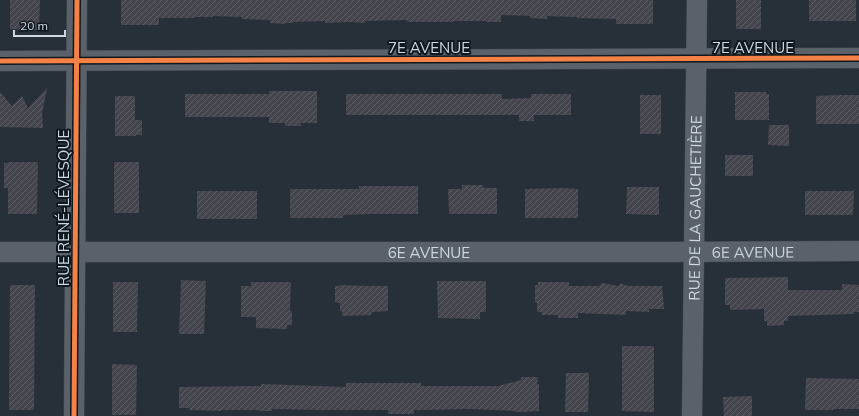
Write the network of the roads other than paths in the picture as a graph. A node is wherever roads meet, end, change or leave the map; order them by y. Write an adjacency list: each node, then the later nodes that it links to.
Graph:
1 (77, 0): 5 (street, RUE RENÉ-LÉVESQUE)
2 (697, 0): 4 (street, RUE DE LA GAUCHETIÈRE)
3 (859, 58): 4 (street, 7E AVENUE)
4 (696, 59): 5 (street, 7E AVENUE); 10 (street, RUE DE LA GAUCHETIÈRE)
5 (76, 60): 6 (street, 7E AVENUE); 9 (street, RUE RENÉ-LÉVESQUE)
6 (0, 61)
7 (859, 251): 10 (street, 6E AVENUE)
8 (0, 252): 9 (street, 6E AVENUE)
9 (75, 252): 10 (street, 6E AVENUE); 11 (street, RUE RENÉ-LÉVESQUE)
10 (694, 252): 12 (street, RUE DE LA GAUCHETIÈRE)
11 (74, 416)
12 (692, 416)

